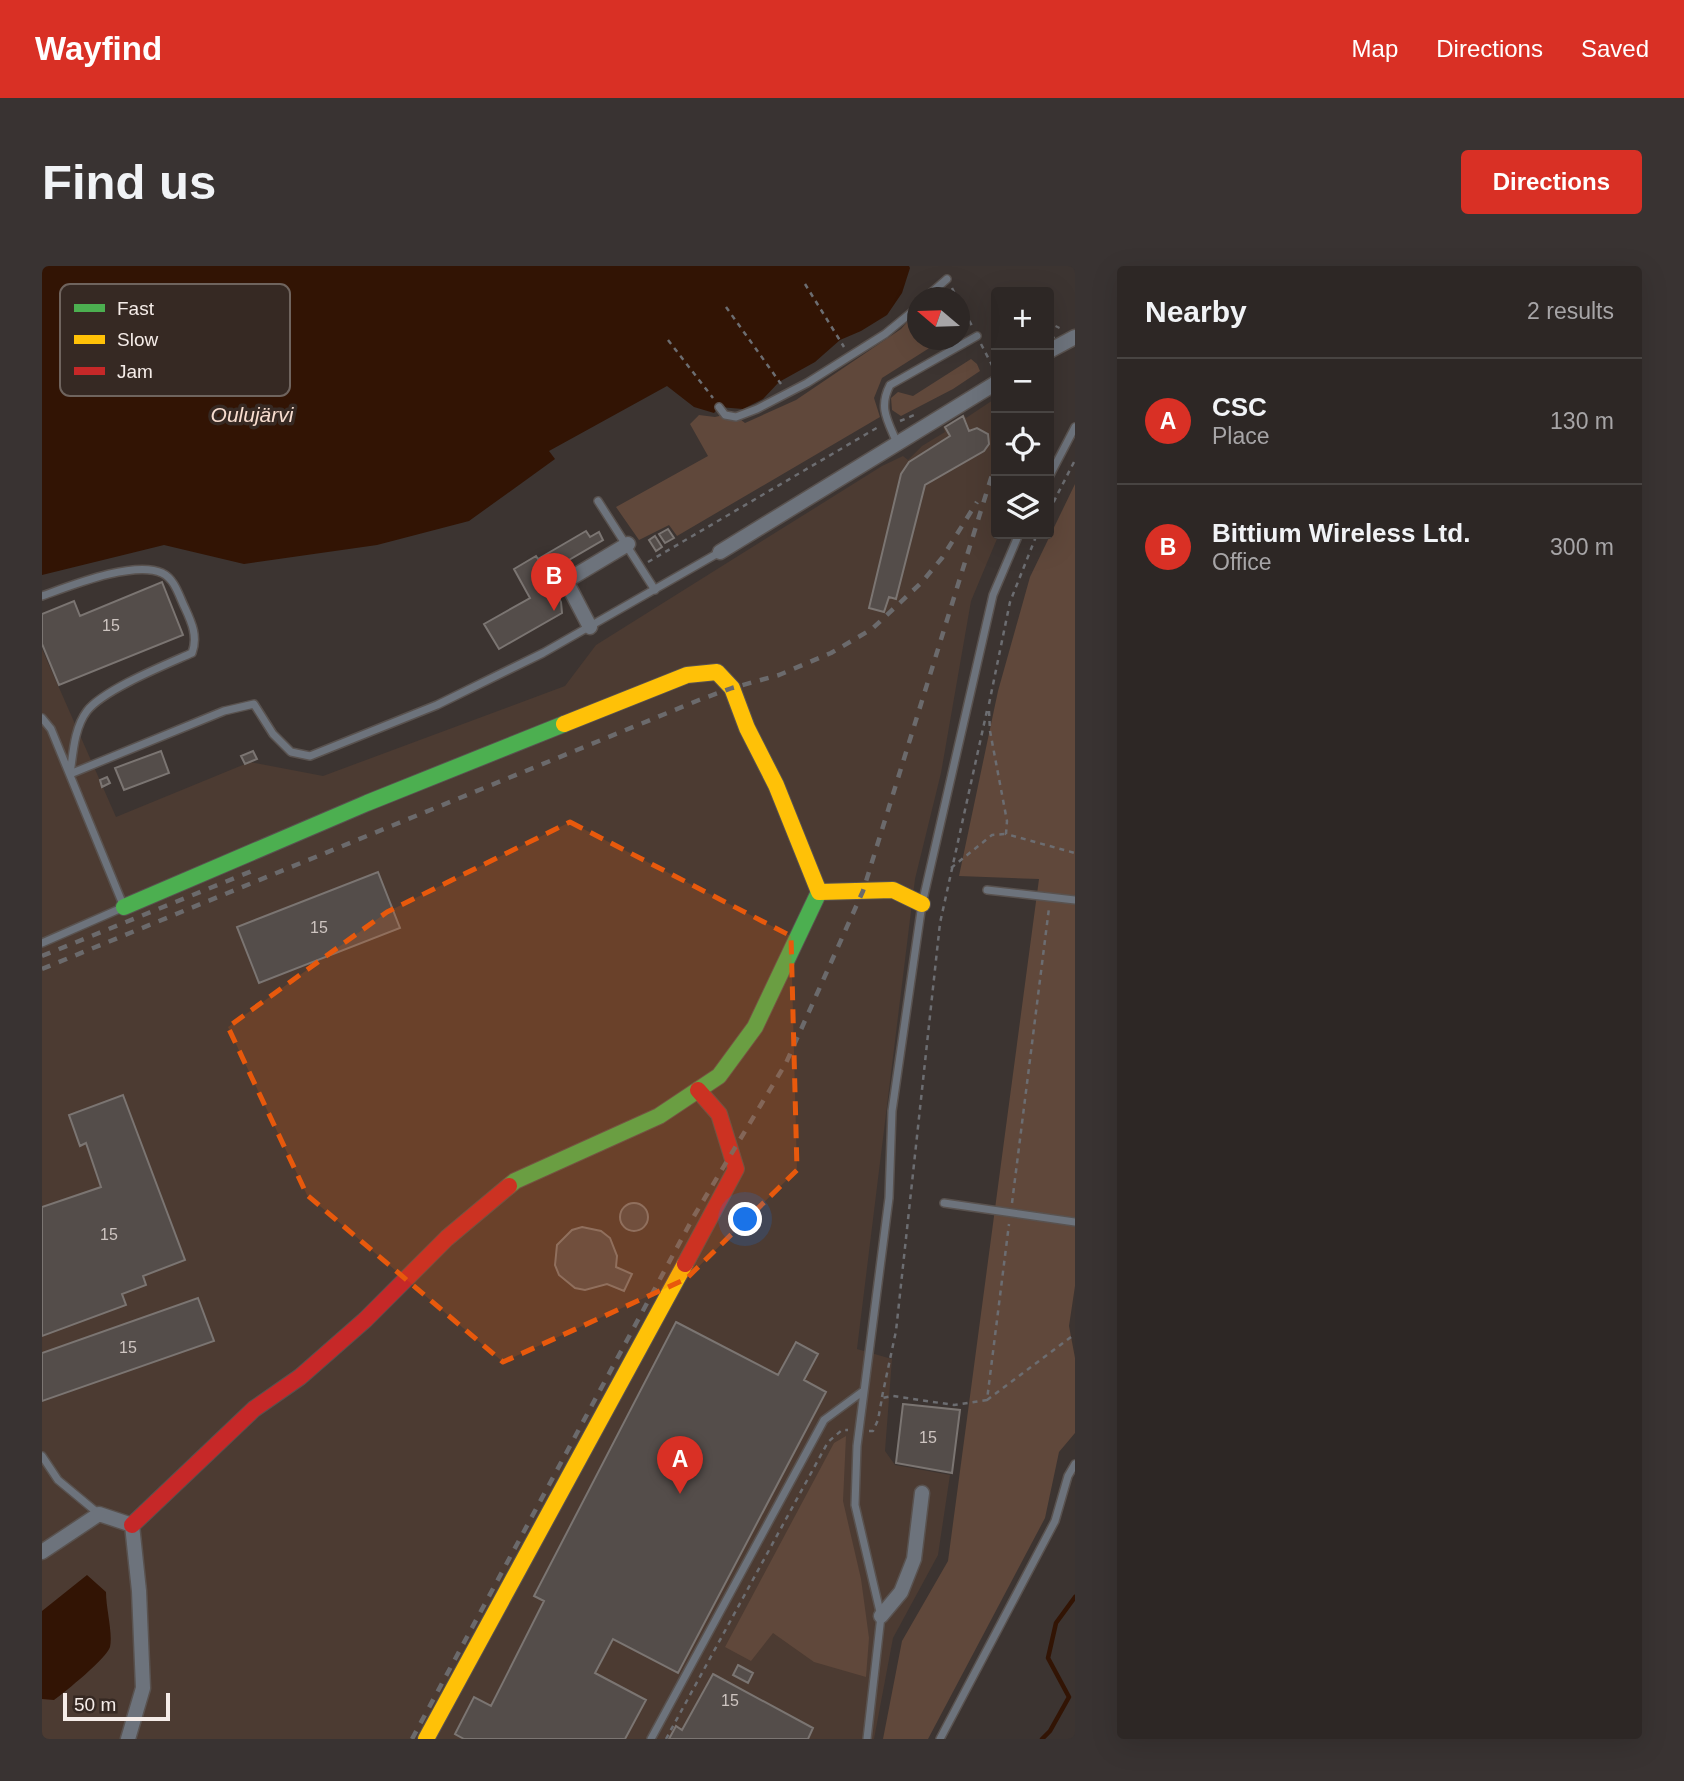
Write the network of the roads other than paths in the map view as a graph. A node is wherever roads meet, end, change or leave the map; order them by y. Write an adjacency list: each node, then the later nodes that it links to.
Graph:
1 (947, 279): 2 (lane)
2 (938, 287)
3 (907, 316): 8 (lane)
4 (977, 336): 10 (lane)
5 (1075, 337): 6 (street)
6 (1051, 350)
7 (991, 378): 10 (street)
8 (719, 407)
9 (1075, 427): 11 (lane)
10 (898, 443): 15 (street)
11 (1050, 476)
12 (598, 501): 14 (lane)
13 (1017, 539): 24 (lane)
14 (628, 544): 16 (lane); 18 (street)
15 (720, 552): 16 (lane)
16 (655, 590): 18 (lane)
17 (42, 596): 20 (lane)
18 (590, 627): 20 (lane)
19 (42, 718): 20 (lane)
20 (70, 774): 25 (lane)
21 (987, 890): 23 (lane)
22 (819, 892): 24 (street); 25 (street); 27 (street)
23 (1075, 900)
24 (922, 904): 30 (lane)
25 (124, 907): 26 (lane)
26 (42, 943)
27 (698, 1090): 35 (street); 39 (street)
28 (944, 1203): 29 (lane)
29 (1075, 1222)
30 (862, 1392): 37 (lane); 40 (lane)
31 (42, 1456): 34 (lane)
32 (1075, 1464): 42 (lane)
33 (922, 1493): 37 (street)
34 (99, 1514): 35 (street); 36 (street)
35 (132, 1525): 38 (street)
36 (42, 1552)
37 (881, 1616): 41 (lane)
38 (128, 1739)
39 (426, 1739)
40 (651, 1739)
41 (867, 1739)
42 (940, 1739)

